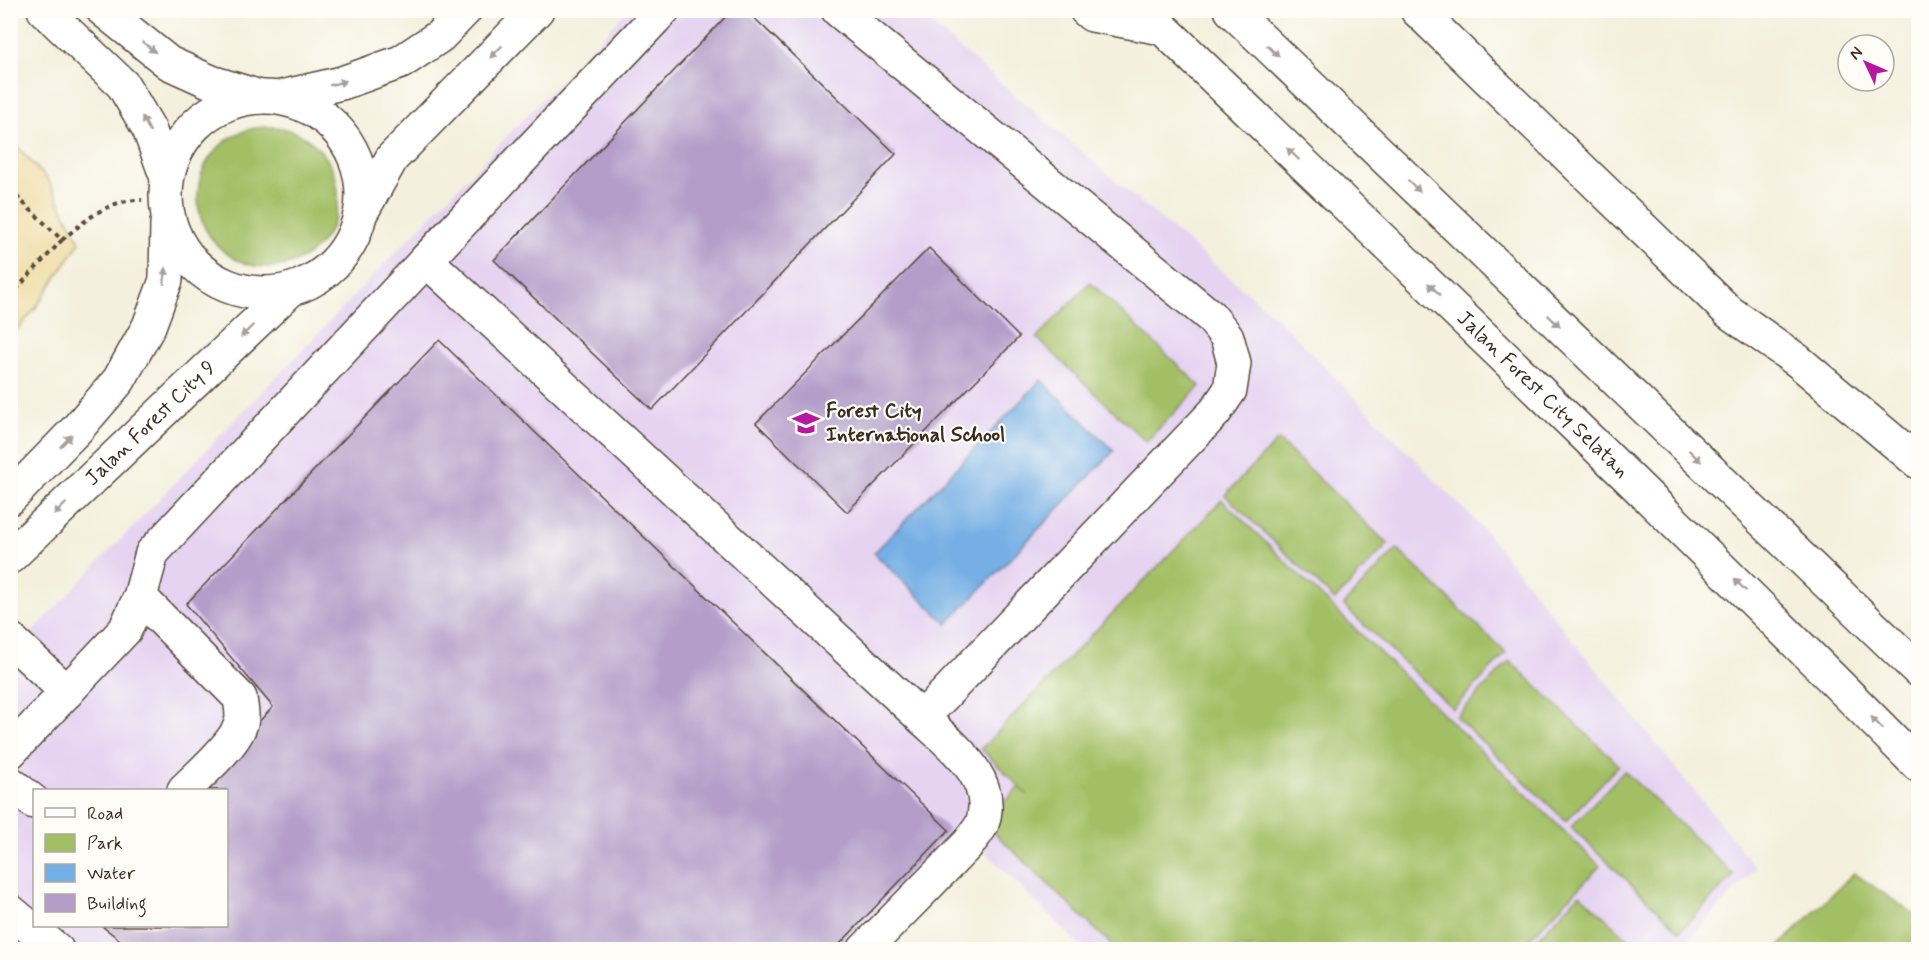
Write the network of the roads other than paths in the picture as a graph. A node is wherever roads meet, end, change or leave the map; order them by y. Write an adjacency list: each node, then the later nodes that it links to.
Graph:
1 (44, 10): 12 (street, one-way to 1)
2 (103, 10): 11 (street, Jalan Forest City 9, one-way to 11)
3 (465, 10): 11 (street, one-way to 3)
4 (537, 10): 13 (street, Jalan Forest City 9, one-way to 13)
5 (663, 10): 14 (street)
6 (838, 10): 23 (street)
7 (1086, 10): 10 (street)
8 (1231, 10): 21 (street, one-way to 21)
9 (1417, 10): 16 (street)
10 (1153, 19): 25 (street, Jalan Forest City Selatan, one-way to 10)
11 (271, 97): 12 (street); 13 (street, Jalan Forest City 9)
12 (166, 200): 15 (street, Jalan Forest City 9); 17 (street, one-way to 12)
13 (361, 213): 15 (street, Jalan Forest City 9)
14 (426, 260): 19 (street); 23 (street)
15 (290, 291): 18 (street, Jalan Forest City 9, one-way to 18)
16 (1918, 462)
17 (10, 498)
18 (10, 557)
19 (140, 597): 22 (street); 27 (street)
20 (10, 639): 22 (street)
21 (1918, 670)
22 (67, 692): 24 (street)
23 (922, 718): 31 (street)
24 (10, 752)
25 (1918, 765)
26 (10, 783): 28 (street)
27 (185, 789)
28 (33, 801)
29 (10, 911): 30 (street)
30 (57, 950)
31 (864, 950)

